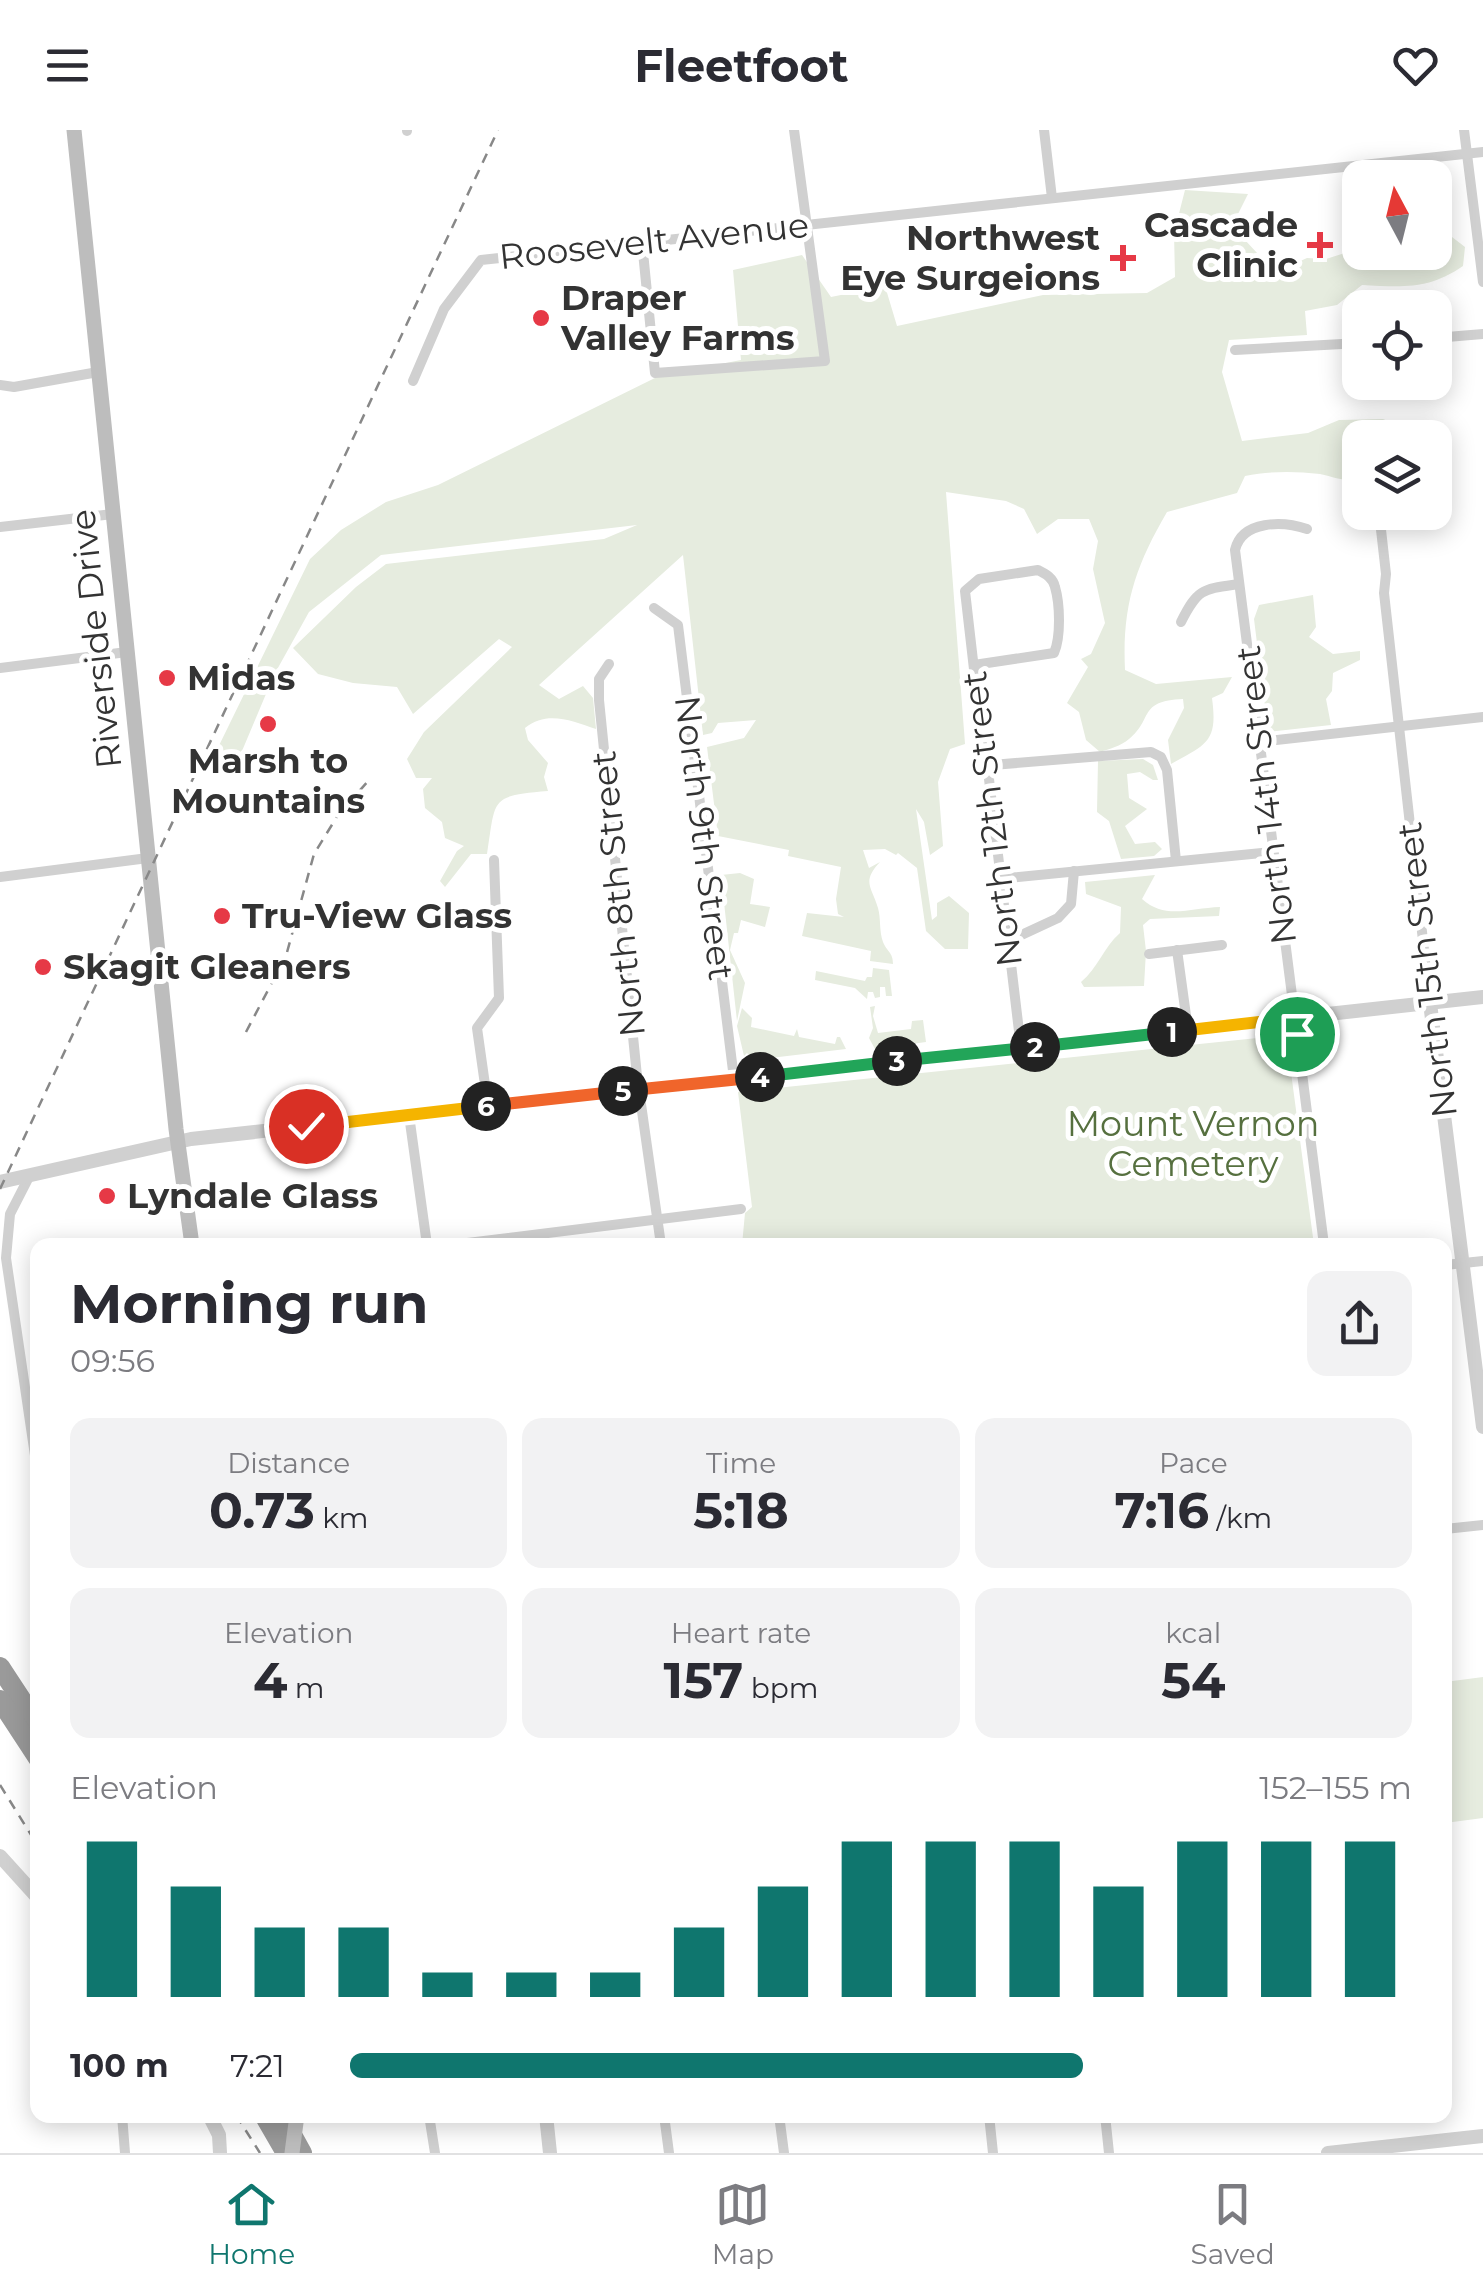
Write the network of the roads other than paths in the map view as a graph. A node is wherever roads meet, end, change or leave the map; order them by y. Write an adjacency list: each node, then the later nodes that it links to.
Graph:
1 (74, 130): 15 (main road, Riverside Drive)
2 (794, 130): 8 (street)
3 (1044, 130): 7 (street)
4 (1464, 130): 6 (street)
5 (1483, 152): 6 (street, Roosevelt Avenue)
6 (1467, 154): 7 (street, Roosevelt Avenue); 10 (street)
7 (1052, 198): 8 (street, Roosevelt Avenue)
8 (806, 224): 9 (street, Roosevelt Avenue); 9 (street)
9 (642, 242): 16 (street, Roosevelt Avenue)
10 (1483, 282)
11 (1483, 334): 12 (street)
12 (1452, 337)
13 (1342, 343): 14 (street)
14 (1235, 350)
15 (98, 372): 17 (street); 18 (main road, Riverside Drive)
16 (413, 382)
17 (0, 385)
18 (113, 514): 19 (street); 25 (main road, Riverside Drive)
19 (0, 527)
20 (1307, 529): 22 (street, North 14th Street)
21 (1381, 530): 30 (street, North 15th Street)
22 (1239, 584): 24 (street); 31 (street, North 14th Street)
23 (654, 608): 49 (street, North 9th Street)
24 (1180, 622)
25 (127, 652): 28 (street); 34 (main road, Riverside Drive)
26 (609, 664): 50 (street, North 8th Street)
27 (974, 665): 27 (street, North 12th Street); 32 (street, North 12th Street)
28 (0, 668)
29 (1483, 717): 30 (street)
30 (1400, 728): 31 (street); 45 (street, North 15th Street)
31 (1258, 742): 33 (street, North 14th Street)
32 (992, 765): 36 (street); 39 (street, North 12th Street)
33 (1272, 852): 36 (street); 46 (street, North 14th Street)
34 (148, 858): 38 (street); 53 (main road, Riverside Drive)
35 (494, 860): 51 (street)
36 (1176, 861): 37 (street)
37 (1074, 871): 39 (street); 40 (street)
38 (0, 877)
39 (998, 879): 40 (street, North 12th Street)
40 (1006, 942): 48 (street, North 12th Street)
41 (1222, 944): 42 (street)
42 (1177, 950): 43 (street); 47 (street)
43 (1150, 954)
44 (1483, 997): 45 (street)
45 (1430, 1003): 46 (street); 64 (street, North 15th Street)
46 (1294, 1018): 47 (street); 62 (street, North 14th Street)
47 (1188, 1030): 48 (street)
48 (1021, 1048): 49 (street)
49 (734, 1080): 50 (street)
50 (639, 1090): 51 (street); 57 (street, North 8th Street)
51 (488, 1106): 52 (street)
52 (410, 1115): 53 (street); 59 (street)
53 (178, 1142): 54 (street); 58 (main road, Riverside Drive)
54 (30, 1175): 55 (street); 66 (street)
55 (0, 1182)
56 (741, 1209): 57 (street)
57 (658, 1221): 60 (street); 61 (street, North 8th Street)
58 (191, 1238)
59 (426, 1238)
60 (511, 1238)
61 (660, 1238)
62 (1323, 1238)
63 (1483, 1261): 64 (street)
64 (1462, 1263): 65 (street); 67 (street, North 15th Street)
65 (1452, 1264)
66 (30, 1403)
67 (1483, 1428)
68 (1483, 1525): 69 (street)
69 (1452, 1528)
70 (0, 1667): 72 (highway)
71 (0, 1700): 73 (highway)
72 (30, 1714)
73 (30, 1746)
74 (0, 1856): 75 (street)
75 (30, 1889)
76 (123, 2123): 89 (street)
77 (213, 2123): 90 (street)
78 (269, 2123): 91 (highway)
79 (285, 2123): 92 (highway)
80 (295, 2123): 91 (main road, bridge)
81 (430, 2123): 93 (street)
82 (547, 2123): 94 (street)
83 (665, 2123): 95 (street)
84 (781, 2123): 96 (street)
85 (990, 2123): 97 (street)
86 (1106, 2123): 98 (street)
87 (1483, 2136): 88 (street)
88 (1339, 2152)
89 (125, 2153)
90 (220, 2153)
91 (289, 2153)
92 (302, 2153)
93 (435, 2153)
94 (550, 2153)
95 (669, 2153)
96 (784, 2153)
97 (992, 2153)
98 (1109, 2153)

